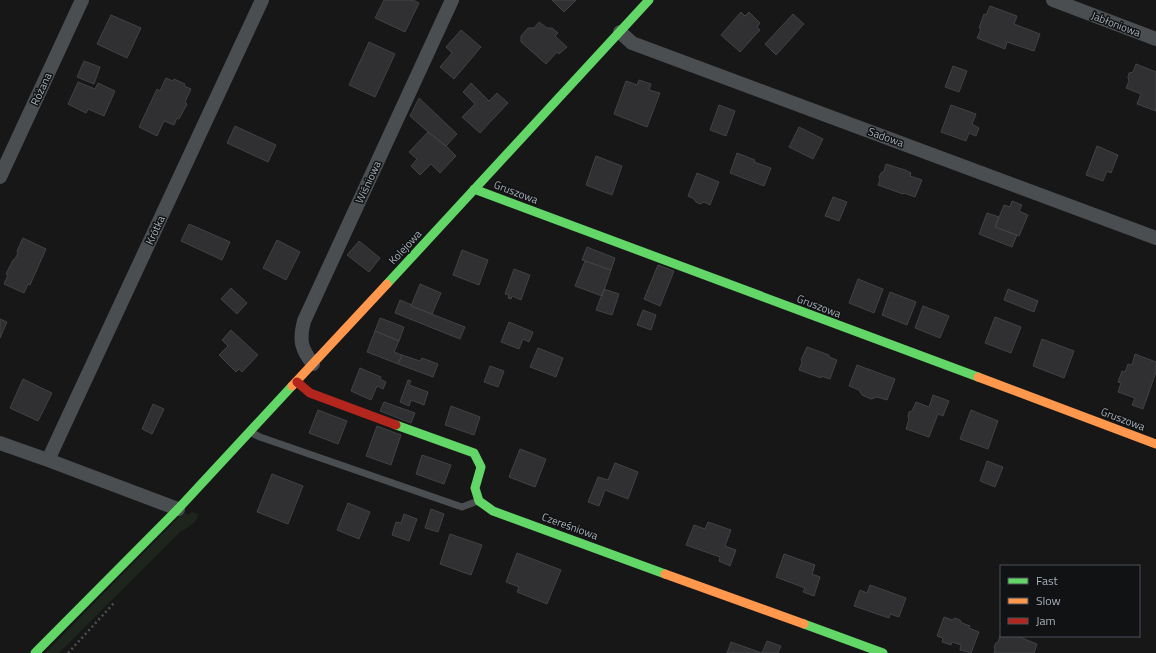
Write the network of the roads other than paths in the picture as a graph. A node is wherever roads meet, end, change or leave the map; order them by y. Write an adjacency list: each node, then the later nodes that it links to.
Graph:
1 (82, 0): 8 (street, Różana)
2 (262, 0): 16 (street, Krótka)
3 (452, 0): 11 (street, Wiśniowa)
4 (649, 0): 6 (street, Kolejowa)
5 (1053, 0): 7 (street, Jabłoniowa)
6 (620, 32): 9 (street, Kolejowa); 10 (street, Sadowa)
7 (1156, 39)
8 (0, 178)
9 (474, 189): 11 (street, Kolejowa); 15 (street, Gruszowa)
10 (1156, 238)
11 (313, 364): 12 (street, Kolejowa)
12 (297, 382): 13 (street, Kolejowa); 17 (street)
13 (250, 432): 17 (lane); 18 (street, Kolejowa)
14 (0, 442): 16 (street)
15 (1156, 444)
16 (48, 460): 18 (street)
17 (479, 501): 20 (street, Czereśniowa)
18 (178, 509): 19 (street, Kolejowa)
19 (35, 653)
20 (883, 653)

